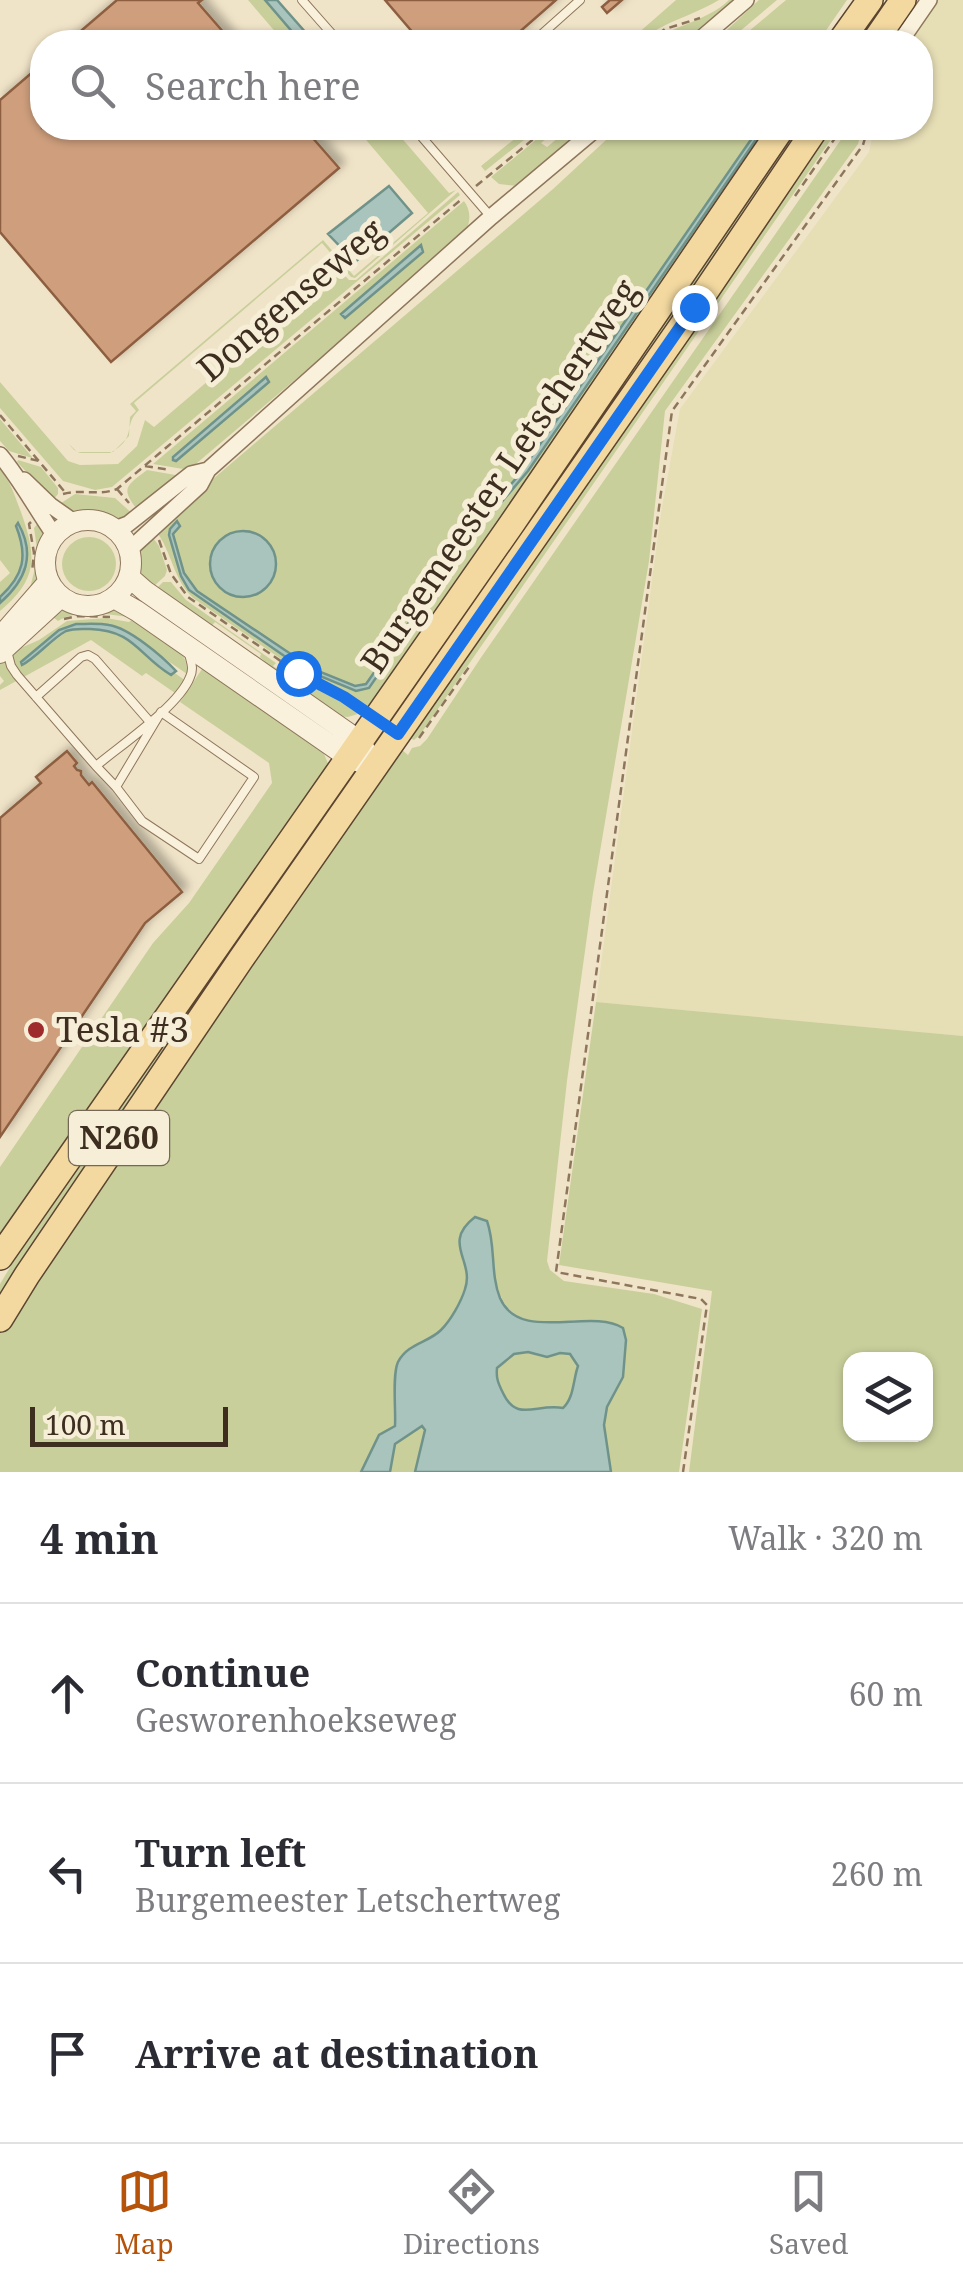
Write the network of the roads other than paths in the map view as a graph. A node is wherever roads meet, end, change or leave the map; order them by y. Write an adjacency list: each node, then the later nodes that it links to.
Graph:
1 (302, 0): 7 (lane)
2 (580, 0): 8 (lane)
3 (746, 0): 9 (street)
4 (870, 0): 10 (main road)
5 (902, 0): 11 (main road)
6 (930, 0): 12 (street)
7 (328, 30)
8 (546, 30)
9 (711, 30)
10 (849, 30)
11 (882, 30)
12 (909, 30)
13 (424, 140): 17 (lane)
14 (583, 140): 17 (street, Dongenseweg)
15 (774, 140): 33 (main road, Burgemeester Letschertweg / N260)
16 (808, 140): 35 (main road, Burgemeester Letschertweg / N260)
17 (492, 217): 20 (street, Dongenseweg)
18 (0, 454): 19 (street)
19 (17, 476): 21 (street); 23 (street)
20 (145, 521): 22 (street, Dongenseweg); 24 (street, Dongenseweg)
21 (74, 522): 22 (street); 23 (street)
22 (115, 530): 24 (street)
23 (55, 536): 26 (street)
24 (129, 550): 25 (street)
25 (130, 576): 27 (street); 33 (street)
26 (55, 589): 27 (street); 28 (street); 28 (street)
27 (114, 598): 29 (street)
28 (2, 645): 30 (lane)
29 (185, 645): 31 (lane); 33 (street)
30 (36, 697): 32 (lane); 34 (lane)
31 (162, 712): 32 (lane); 36 (lane); 36 (lane)
32 (150, 722): 34 (lane)
33 (355, 750): 35 (street); 37 (main road, Burgemeester Letschertweg / N260)
34 (96, 766): 36 (lane)
35 (374, 767): 38 (main road, Burgemeester Letschertweg / N260)
36 (116, 787)
37 (0, 1257)
38 (0, 1318)

